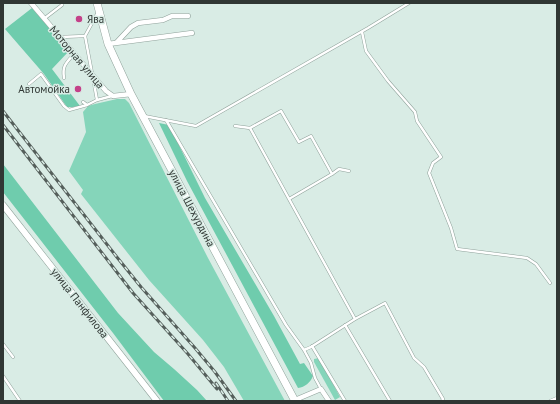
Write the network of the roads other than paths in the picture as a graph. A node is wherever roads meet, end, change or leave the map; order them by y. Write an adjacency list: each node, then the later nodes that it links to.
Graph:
1 (31, 3): 7 (street, Моторная улица)
2 (62, 3): 7 (lane)
3 (97, 3): 5 (main road, улица Шехурдина)
4 (409, 3): 8 (lane)
5 (99, 12): 10 (lane); 13 (main road, улица Шехурдина)
6 (188, 16): 12 (street)
7 (44, 19): 11 (street, Моторная улица)
8 (362, 32): 24 (lane); 31 (lane)
9 (192, 33): 12 (street)
10 (85, 36): 11 (lane); 15 (lane)
11 (61, 38): 14 (street, Моторная улица)
12 (117, 42): 13 (street)
13 (108, 44): 18 (main road, улица Шехурдина)
14 (74, 53): 15 (street, Моторная улица); 16 (lane)
15 (92, 75): 19 (street, Моторная улица); 20 (lane)
16 (64, 78)
17 (29, 84): 22 (lane)
18 (131, 94): 19 (street, Моторная улица); 23 (main road, улица Шехурдина)
19 (113, 96): 20 (lane)
20 (97, 100): 22 (lane)
21 (83, 102): 22 (lane)
22 (87, 105)
23 (142, 115): 24 (lane); 43 (main road, улица Шехурдина)
24 (166, 120): 36 (lane)
25 (235, 126): 26 (lane)
26 (250, 128): 28 (lane); 29 (lane)
27 (349, 171): 28 (lane)
28 (332, 174): 29 (lane)
29 (290, 199): 32 (lane)
30 (3, 205): 42 (main road, улица Панфилова)
31 (550, 283)
32 (355, 319): 33 (lane); 47 (lane)
33 (346, 325): 35 (lane); 46 (lane)
34 (3, 344): 37 (lane)
35 (312, 346): 36 (lane); 45 (lane)
36 (304, 350): 39 (lane)
37 (13, 358)
38 (3, 376): 41 (lane)
39 (321, 389): 43 (street); 44 (street)
40 (557, 398): 48 (lane)
41 (20, 401)
42 (157, 401)
43 (295, 401)
44 (329, 401)
45 (345, 401)
46 (390, 401)
47 (442, 401)
48 (550, 401)

